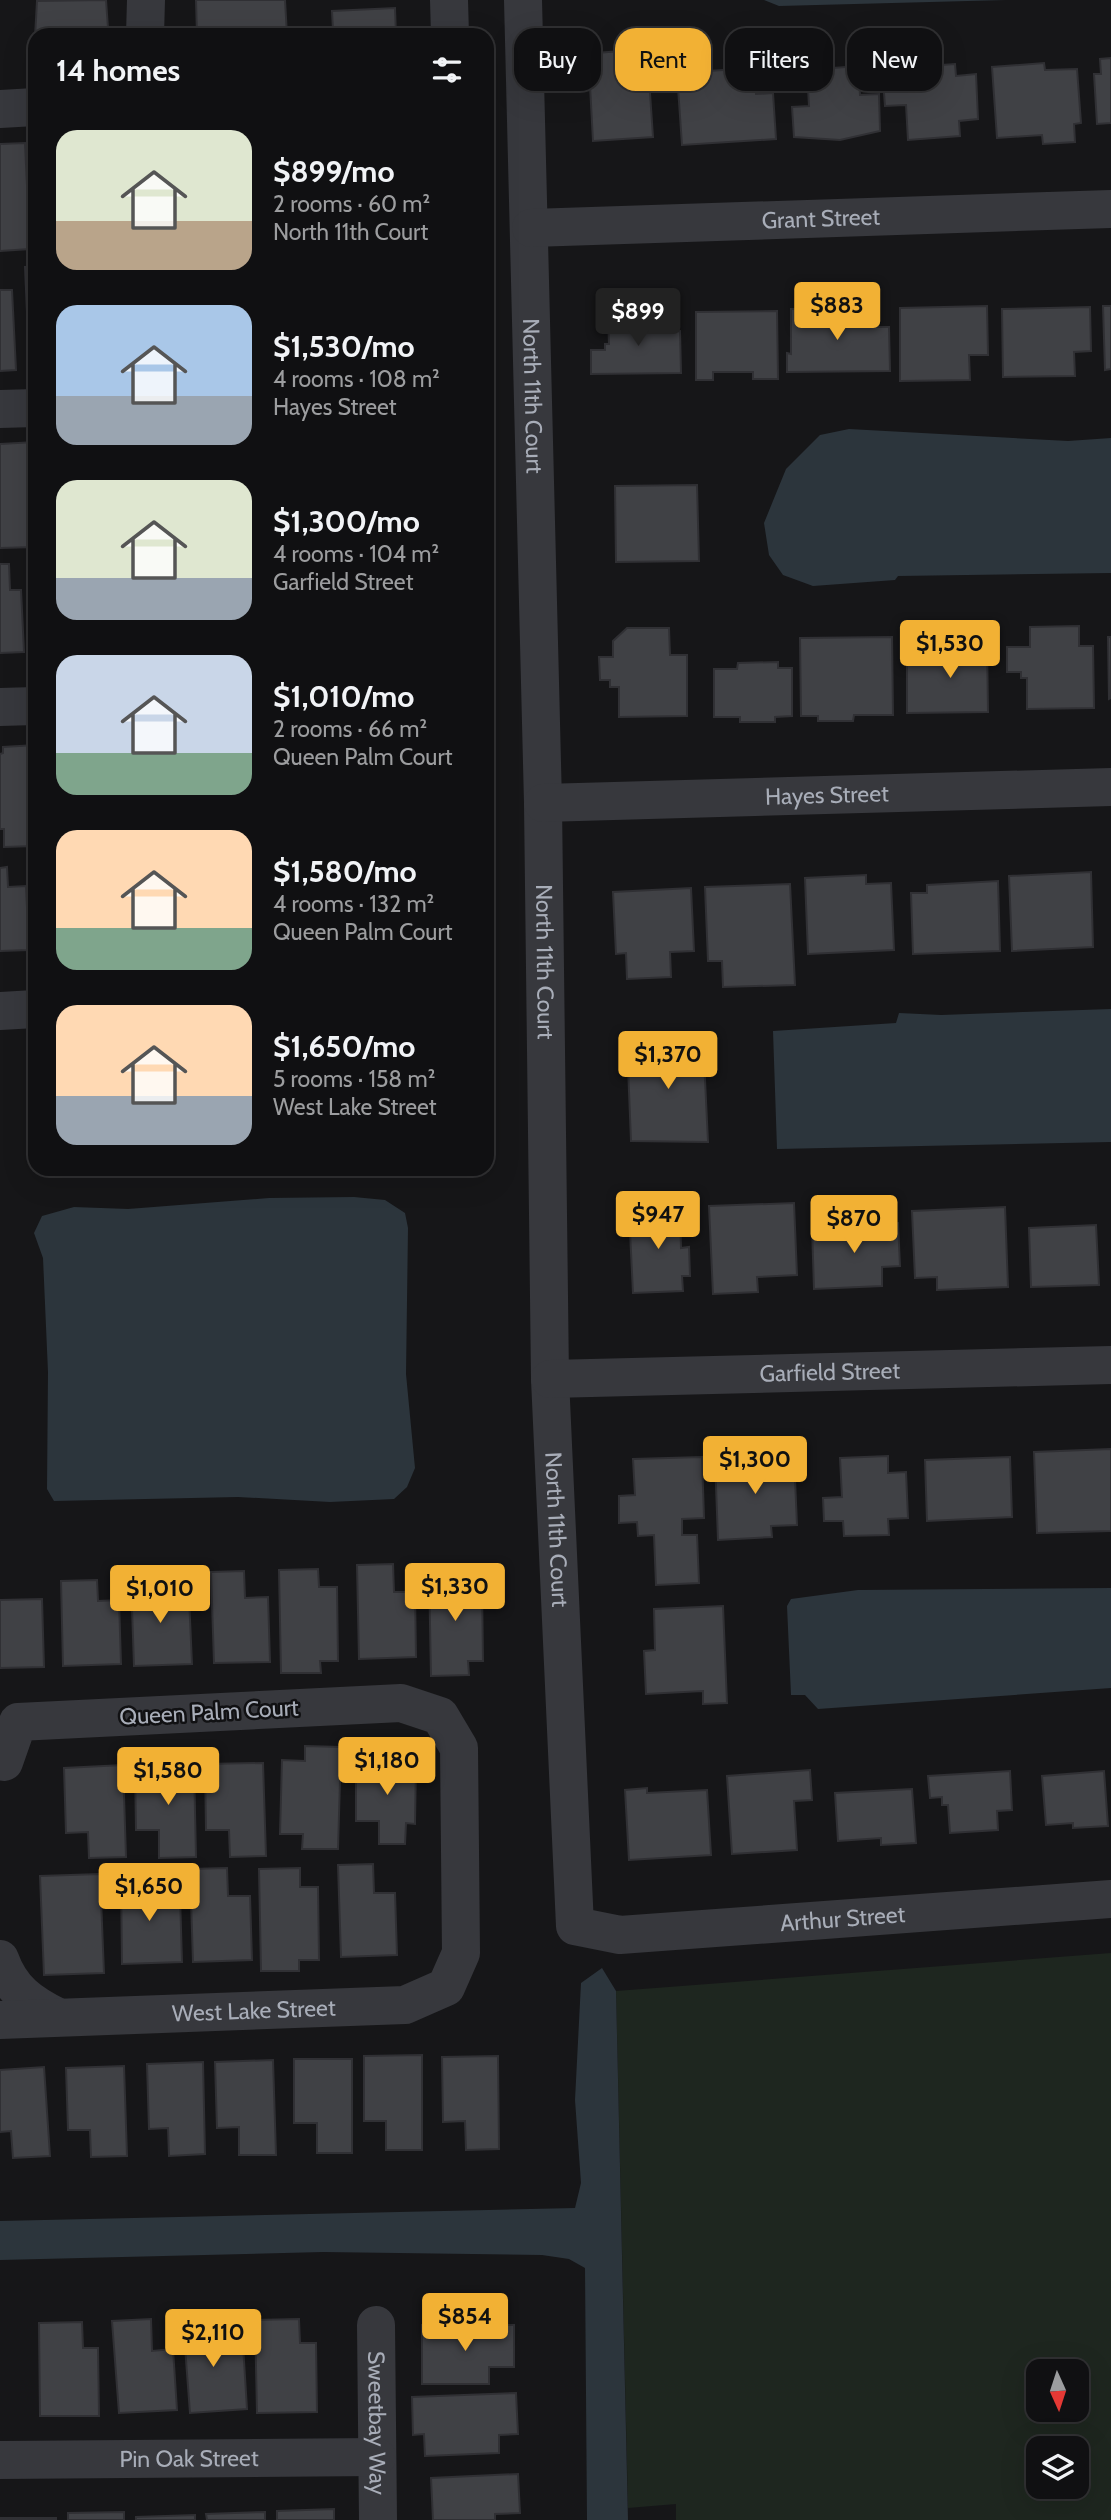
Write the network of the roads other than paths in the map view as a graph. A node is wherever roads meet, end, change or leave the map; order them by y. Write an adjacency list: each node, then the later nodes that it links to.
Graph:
1 (146, 0): 4 (street)
2 (449, 0): 5 (street)
3 (523, 0): 9 (street, North 11th Court)
4 (145, 28)
5 (450, 28)
6 (28, 107): 7 (street)
7 (0, 109)
8 (1111, 209): 9 (street, Grant Street)
9 (531, 228): 15 (street, North 11th Court)
10 (28, 408): 11 (street)
11 (0, 409)
12 (28, 706): 13 (street)
13 (0, 707)
14 (1111, 788): 15 (street, Hayes Street)
15 (543, 803): 19 (street, North 11th Court)
16 (28, 1009): 17 (street)
17 (0, 1011)
18 (1111, 1365): 19 (street, Garfield Street)
19 (550, 1379): 22 (street, North 11th Court)
20 (4, 1762): 24 (street, Queen Palm Court)
21 (1111, 1899): 22 (street, Arthur Street)
22 (575, 1926)
23 (0, 1959): 25 (street)
24 (446, 1987): 25 (street, West Lake Street)
25 (58, 2018): 26 (street, West Lake Street)
26 (0, 2020)
27 (376, 2325): 28 (street, Sweetbay Way)
28 (377, 2457): 29 (street, Pin Oak Street); 30 (street, Sweetbay Way)
29 (0, 2460)
30 (378, 2520)

